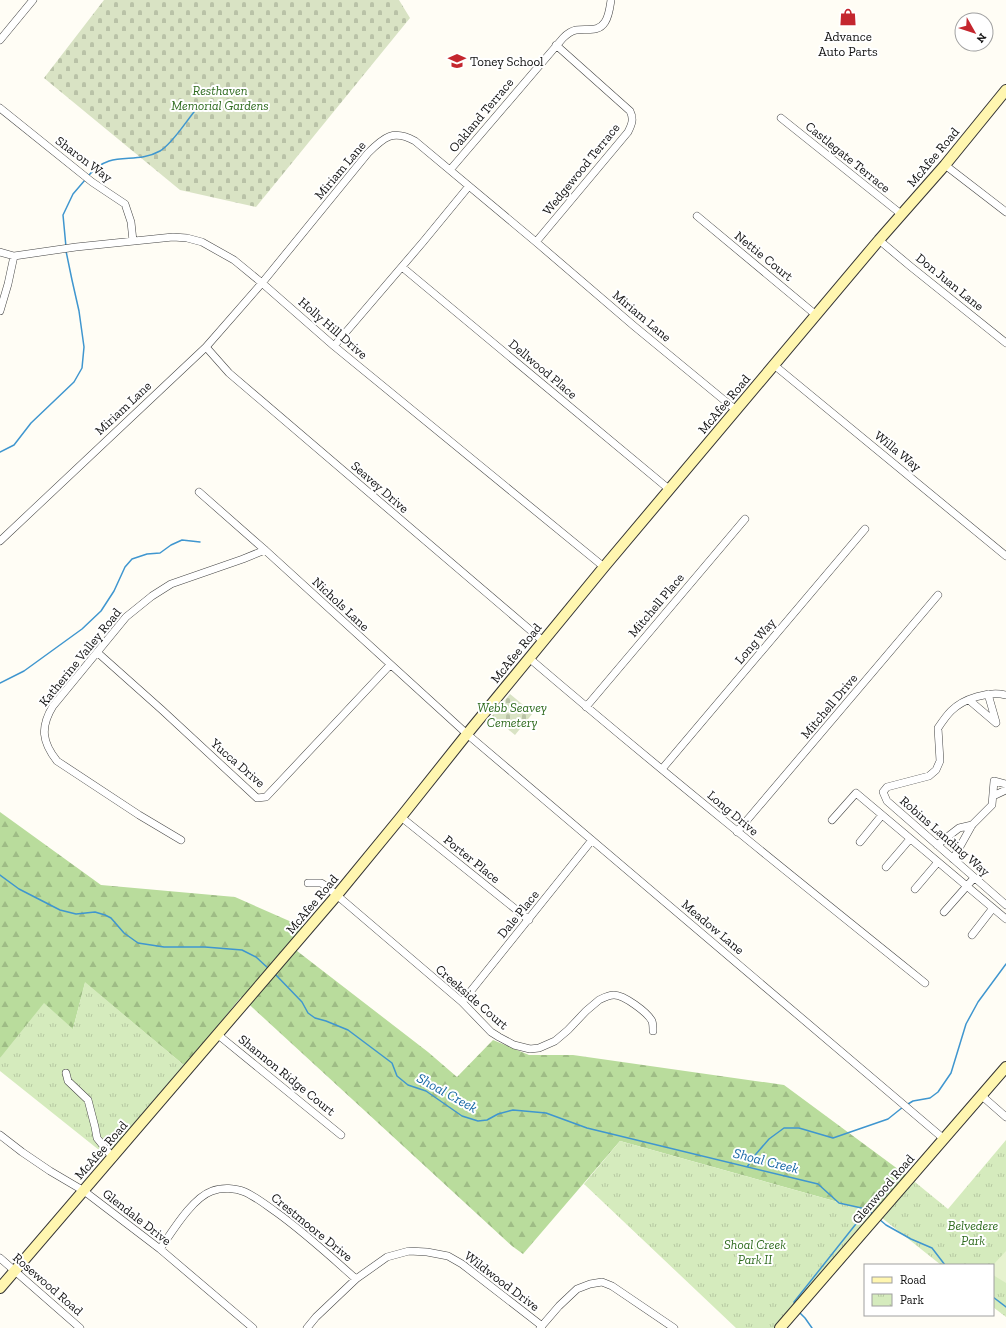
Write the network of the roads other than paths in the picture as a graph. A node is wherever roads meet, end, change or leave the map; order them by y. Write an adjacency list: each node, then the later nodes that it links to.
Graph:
1 (33, 0): 3 (street)
2 (611, 0): 4 (street, Oakland Terrace)
3 (0, 40)
4 (556, 45): 9 (street, Oakland Terrace); 16 (street, Wedgewood Terrace)
5 (1006, 90): 8 (street, McAfee Road)
6 (0, 108): 15 (street, Sharon Way)
7 (781, 118): 12 (street, Castlegate Terrace)
8 (945, 164): 11 (street); 12 (street, McAfee Road)
9 (450, 170): 10 (street, Miriam Lane); 20 (street, Miriam Lane)
10 (469, 186): 16 (street, Miriam Lane); 19 (street)
11 (1006, 212)
12 (901, 214): 14 (street, McAfee Road)
13 (697, 216): 22 (street, Nettie Court)
14 (879, 240): 22 (street, McAfee Road); 23 (street, Don Juan Lane)
15 (133, 241): 18 (street, Holly Hill Drive); 20 (street, Holly Hill Drive)
16 (536, 242): 27 (street, Miriam Lane)
17 (0, 252): 18 (street, Holly Hill Drive)
18 (14, 256): 21 (street)
19 (402, 267): 24 (street); 28 (street, Dellwood Place)
20 (262, 283): 24 (street, Holly Hill Drive); 25 (street, Miriam Lane)
21 (0, 311)
22 (816, 314): 26 (street, McAfee Road)
23 (1006, 343)
24 (334, 346): 35 (street, Holly Hill Drive)
25 (206, 347): 32 (street, Miriam Lane); 37 (street, Seavey Drive)
26 (774, 365): 27 (street, McAfee Road); 34 (street, Willa Way)
27 (736, 410): 28 (street, McAfee Road)
28 (670, 490): 35 (street, McAfee Road)
29 (199, 492): 33 (street, Nichols Lane)
30 (745, 519): 44 (street, Mitchell Place)
31 (866, 529): 46 (street, Long Way)
32 (0, 540)
33 (265, 550): 38 (street, Katherine Valley Road); 40 (street, Nichols Lane)
34 (1006, 556)
35 (604, 567): 37 (street, McAfee Road)
36 (938, 595): 54 (street, Mitchell Drive)
37 (543, 641): 39 (street, McAfee Road)
38 (98, 653): 40 (street, Yucca Drive); 56 (street, Katherine Valley Road)
39 (529, 658): 44 (street, Long Drive); 45 (street, McAfee Road)
40 (390, 665): 45 (street, Nichols Lane)
41 (988, 694): 42 (street, Robins Landing Way); 43 (street, Robins Landing Way); 43 (street)
42 (1006, 695)
43 (969, 700): 59 (street, Robins Landing Way)
44 (586, 707): 46 (street, Long Drive)
45 (467, 734): 51 (street, McAfee Road); 57 (street, Meadow Lane)
46 (662, 769): 54 (street, Long Drive)
47 (1006, 784): 49 (street)
48 (1006, 790): 49 (street)
49 (993, 796): 53 (street)
50 (882, 815): 52 (street, Robins Landing Way); 55 (street, Robins Landing Way); 58 (street)
51 (401, 817): 70 (street, McAfee Road); 76 (street, Porter Place)
52 (832, 820)
53 (972, 825): 59 (street); 60 (street)
54 (737, 832): 78 (street, Long Drive)
55 (910, 839): 61 (street, Robins Landing Way); 63 (street)
56 (181, 840)
57 (592, 840): 76 (street, Dale Place); 88 (street, Meadow Lane)
58 (860, 842)
59 (937, 845): 60 (street, Robins Landing Way)
60 (952, 859): 62 (street, Robins Landing Way)
61 (938, 862): 64 (street, Robins Landing Way); 68 (street)
62 (958, 864): 64 (street); 65 (street, Robins Landing Way)
63 (886, 867)
64 (951, 873): 67 (street, Robins Landing Way)
65 (974, 878): 67 (street); 69 (street, Robins Landing Way)
66 (308, 883): 70 (street, Creekside Court)
67 (966, 886): 71 (street, Robins Landing Way); 74 (street)
68 (915, 889)
69 (994, 894): 71 (street); 72 (street, Robins Landing Way)
70 (337, 895): 79 (street, Creekside Court); 81 (street, McAfee Road)
71 (987, 903): 73 (street, Robins Landing Way)
72 (1006, 905)
73 (993, 908): 75 (street, Robins Landing Way); 77 (street)
74 (944, 912)
75 (1006, 919)
76 (529, 920): 79 (street, Dale Place)
77 (972, 935)
78 (925, 983)
79 (462, 1002): 80 (street, Creekside Court)
80 (653, 1031)
81 (218, 1034): 87 (street, Shannon Ridge Court); 89 (street, McAfee Road)
82 (1006, 1067): 84 (street, Glenwood Road)
83 (66, 1073): 89 (street)
84 (982, 1096): 85 (street); 88 (street, Glenwood Road)
85 (1006, 1117)
86 (0, 1135): 90 (street, Glendale Drive)
87 (341, 1135)
88 (944, 1138): 101 (street, Glenwood Road)
89 (113, 1158): 90 (street, McAfee Road)
90 (84, 1191): 91 (street, Glendale Drive); 93 (street, McAfee Road)
91 (160, 1249): 94 (street, Crestmoore Drive); 98 (street, Glendale Drive)
92 (0, 1258): 93 (street, Rosewood Road)
93 (14, 1270): 95 (street, McAfee Road); 97 (street, Rosewood Road)
94 (356, 1279): 96 (street, Wildwood Drive); 99 (street, Wildwood Drive)
95 (0, 1288)
96 (541, 1327): 100 (street)
97 (80, 1328)
98 (253, 1328)
99 (307, 1328)
100 (674, 1328)
101 (780, 1328)

